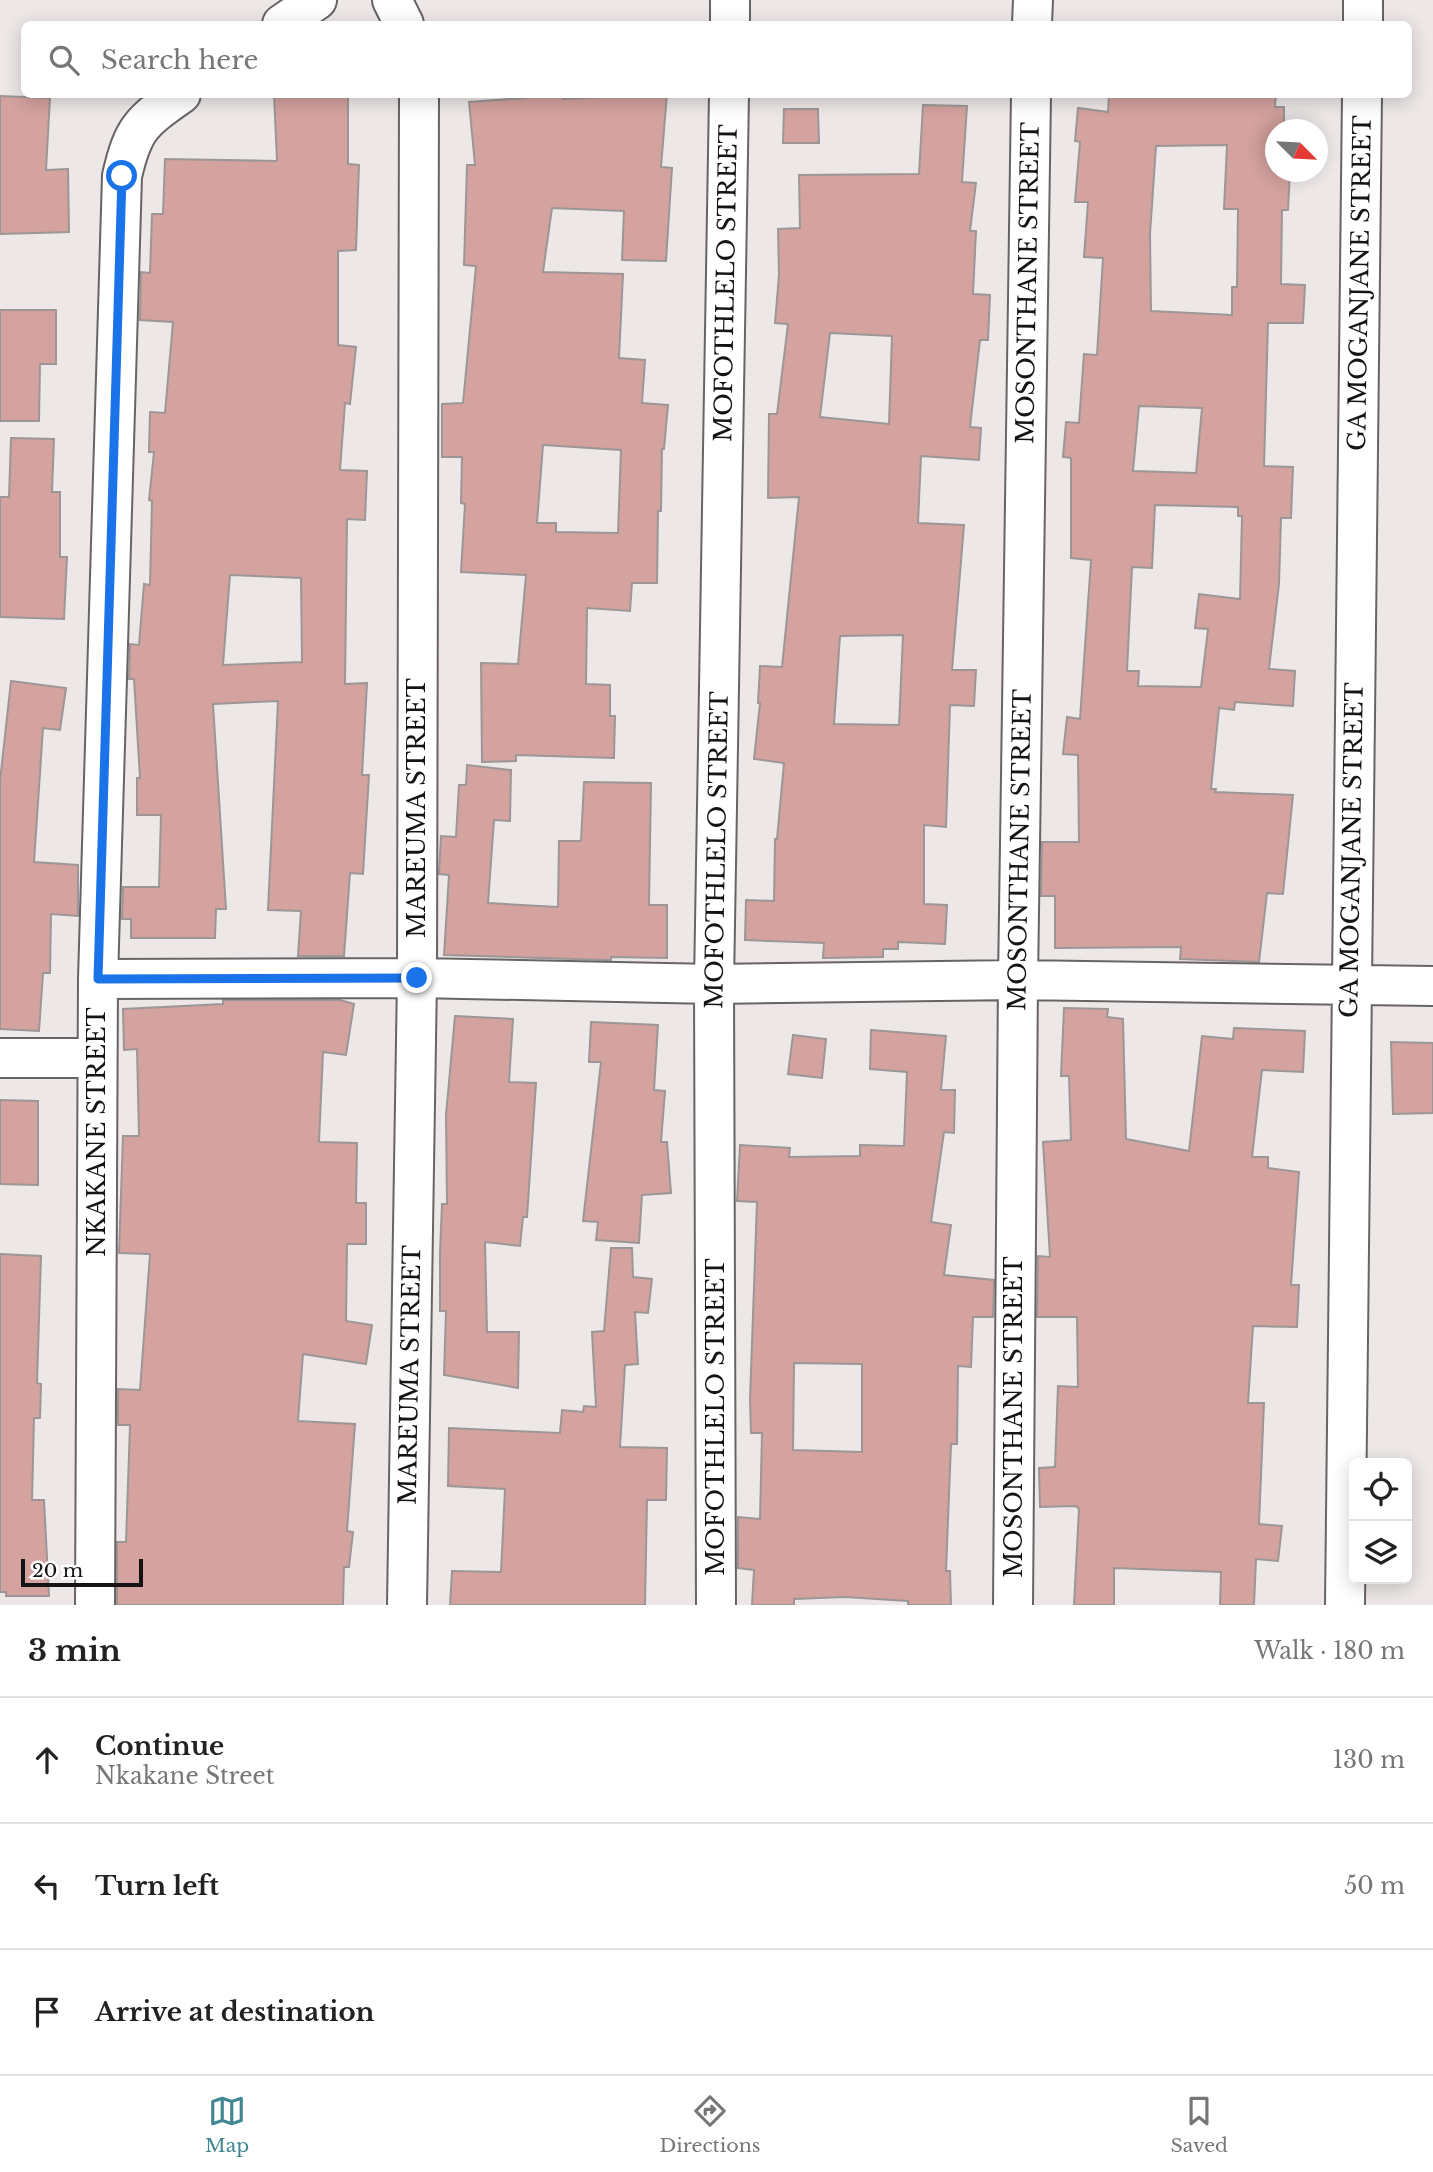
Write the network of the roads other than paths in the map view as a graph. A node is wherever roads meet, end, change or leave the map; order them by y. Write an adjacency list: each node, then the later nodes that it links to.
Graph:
1 (317, 0): 6 (street)
2 (391, 0): 7 (street)
3 (730, 0): 8 (street)
4 (1033, 0): 9 (street)
5 (1363, 0): 10 (street)
6 (286, 21)
7 (402, 21)
8 (730, 21)
9 (1032, 21)
10 (1363, 21)
11 (175, 98): 17 (street, NKAKANE STREET)
12 (419, 98): 16 (street, MAREUMA STREET)
13 (729, 98): 19 (street, MOFOTHLELO STREET)
14 (1031, 98): 18 (street, MOSONTHANE STREET)
15 (1362, 98): 20 (street, GA MOGANJANE STREET)
16 (417, 978): 17 (street); 19 (street); 25 (street, MAREUMA STREET)
17 (98, 979): 23 (street, NKAKANE STREET)
18 (1018, 980): 19 (street); 20 (street); 27 (street, MOSONTHANE STREET)
19 (714, 984): 26 (street, MOFOTHLELO STREET)
20 (1350, 986): 21 (street); 28 (street, GA MOGANJANE STREET)
21 (1433, 986)
22 (0, 1058): 23 (street)
23 (97, 1058): 24 (street, NKAKANE STREET)
24 (94, 1605)
25 (407, 1605)
26 (716, 1605)
27 (1013, 1605)
28 (1345, 1605)

